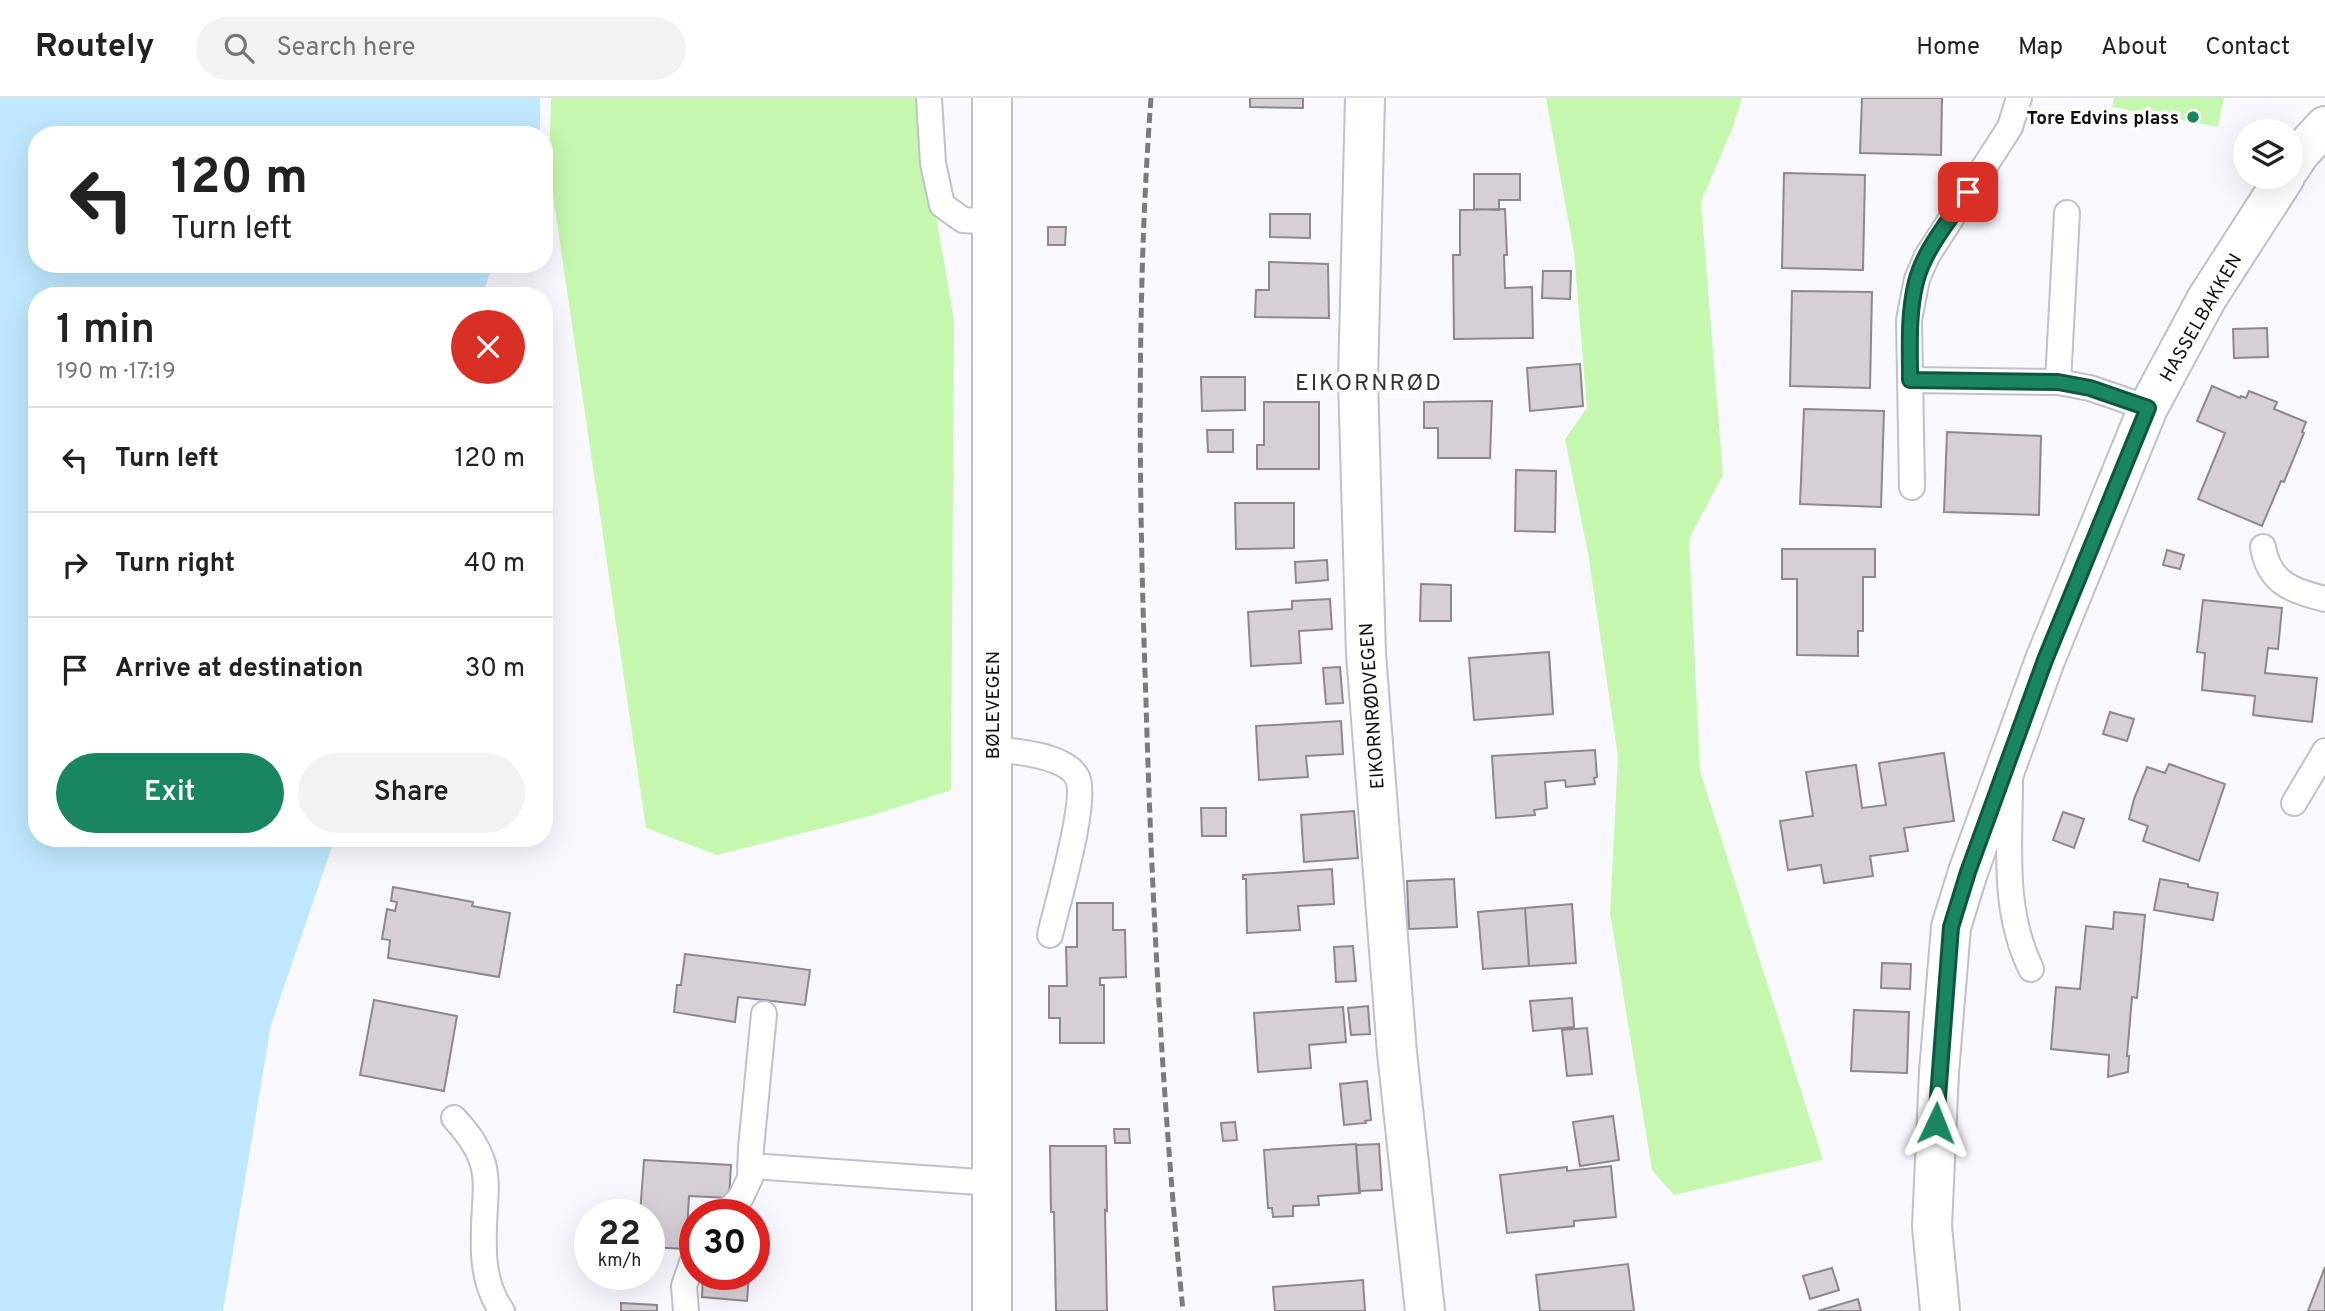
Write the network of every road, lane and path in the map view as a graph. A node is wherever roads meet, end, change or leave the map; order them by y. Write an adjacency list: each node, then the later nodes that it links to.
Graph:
1 (929, 98): 9 (lane)
2 (992, 98): 9 (street, BØLEVEGEN)
3 (1364, 98): 31 (street, EIKORNRØDVEGEN)
4 (2019, 98): 10 (lane)
5 (2325, 126): 6 (street)
6 (2303, 150)
7 (2277, 189): 12 (street, HASSELBAKKEN)
8 (2067, 213): 11 (lane)
9 (993, 222): 16 (street, BØLEVEGEN)
10 (1910, 380): 11 (lane); 13 (lane)
11 (2058, 382): 12 (lane)
12 (2148, 408): 18 (street, HASSELBAKKEN)
13 (1912, 487)
14 (2263, 547): 15 (lane)
15 (2325, 599)
16 (992, 749): 20 (lane); 25 (street, BØLEVEGEN)
17 (2325, 751): 19 (lane)
18 (2011, 754): 21 (lane); 32 (street, HASSELBAKKEN)
19 (2294, 803)
20 (1050, 936)
21 (2031, 969)
22 (764, 1014): 24 (lane)
23 (454, 1118): 28 (lane)
24 (750, 1166): 25 (lane); 26 (lane)
25 (993, 1183): 30 (street, BØLEVEGEN)
26 (739, 1199)
27 (684, 1290): 29 (lane)
28 (502, 1311)
29 (686, 1311)
30 (992, 1311)
31 (1425, 1311)
32 (1940, 1311)

